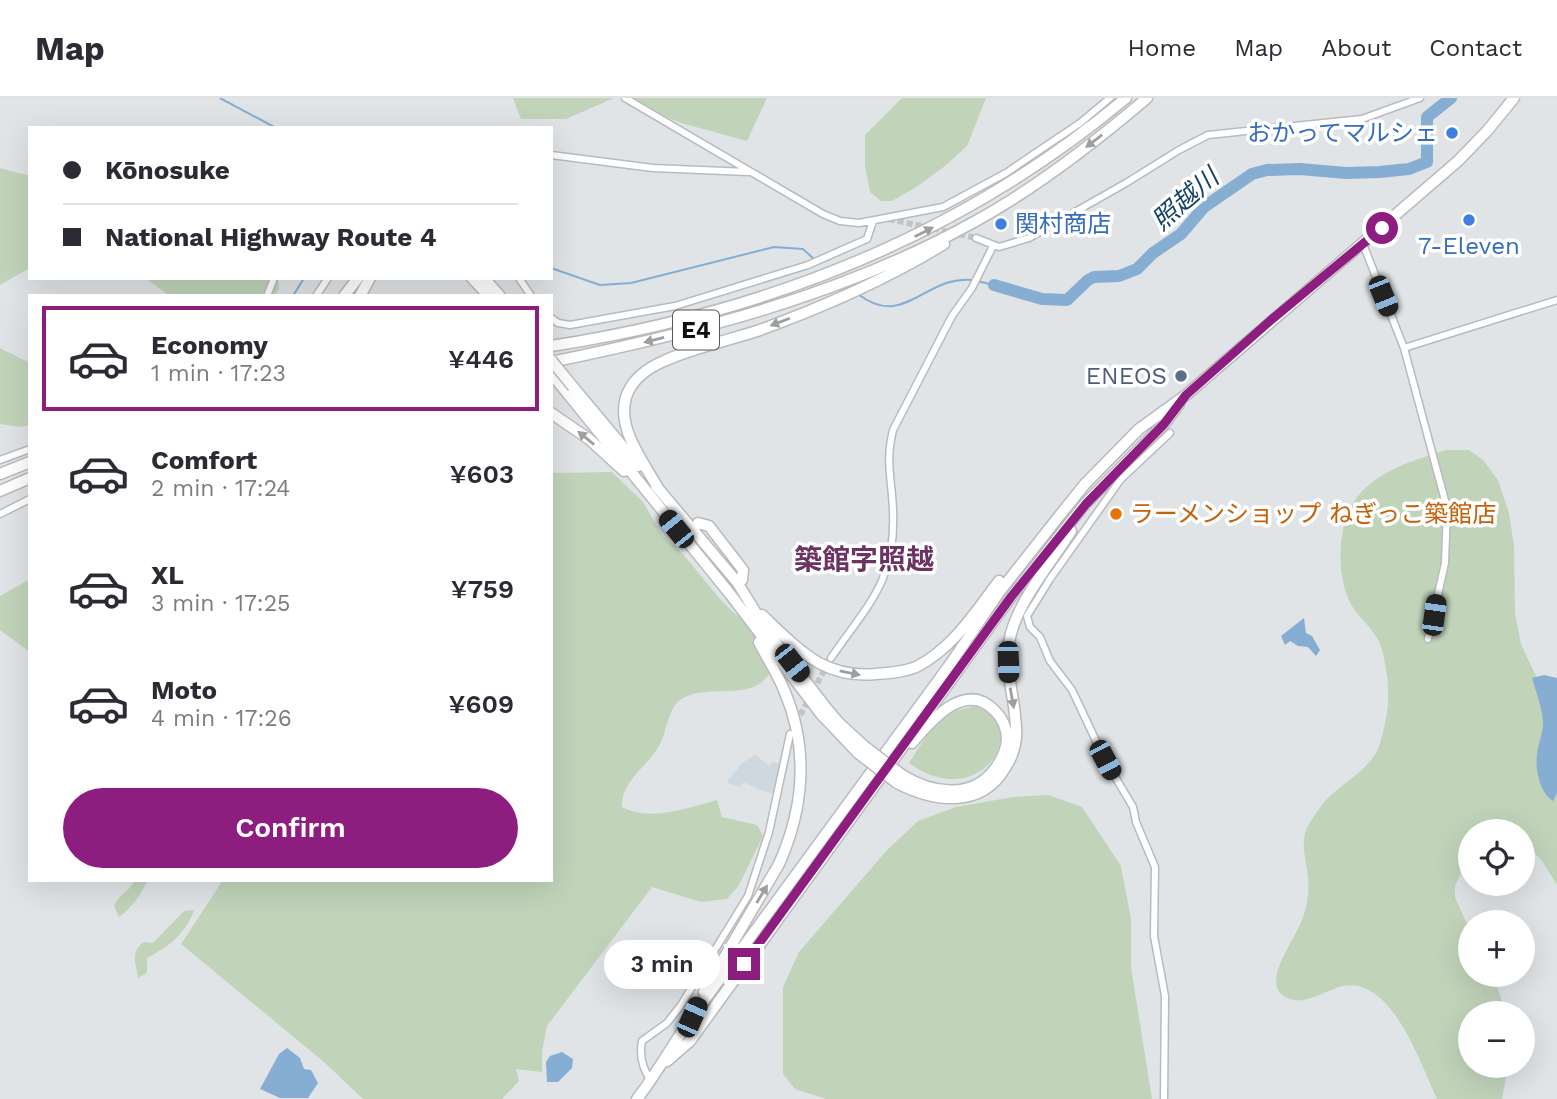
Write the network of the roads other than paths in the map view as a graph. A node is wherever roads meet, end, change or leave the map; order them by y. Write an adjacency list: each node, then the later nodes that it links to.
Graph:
1 (625, 98): 8 (street)
2 (1110, 98): 9 (street)
3 (1126, 98): 22 (highway, E4, one-way to 3)
4 (1147, 98): 13 (highway, one-way to 13)
5 (1419, 98): 12 (street)
6 (1514, 98): 11 (highway)
7 (553, 155): 8 (street)
8 (748, 172): 9 (street)
9 (873, 221): 21 (street)
10 (976, 238): 12 (street)
11 (1363, 244): 23 (street); 28 (highway)
12 (993, 246): 49 (street)
13 (876, 275): 24 (highway, E4, one-way to 24); 39 (highway, one-way to 39)
14 (356, 280): 17 (highway)
15 (474, 280): 18 (highway)
16 (486, 280): 19 (highway)
17 (346, 294)
18 (487, 294)
19 (498, 294)
20 (1557, 300): 23 (street)
21 (553, 319)
22 (553, 346)
23 (1404, 348): 48 (street)
24 (553, 361)
25 (553, 364): 27 (highway, bridge)
26 (553, 375): 27 (highway)
27 (569, 388): 39 (highway); 42 (highway)
28 (1186, 395): 32 (highway); 35 (highway)
29 (553, 414): 42 (highway, one-way to 29)
30 (1170, 433): 35 (street)
31 (28, 450): 33 (street)
32 (1113, 455): 35 (street); 38 (highway)
33 (0, 460)
34 (28, 463): 36 (highway)
35 (1127, 467): 43 (highway); 57 (street)
36 (0, 474)
37 (28, 479): 40 (highway)
38 (1085, 484): 47 (highway, one-way to 38); 53 (highway)
39 (659, 490): 45 (highway)
40 (0, 491)
41 (28, 500): 44 (street)
42 (653, 500): 47 (highway)
43 (1086, 504): 51 (highway); 52 (highway, one-way to 52)
44 (0, 514)
45 (683, 517): 46 (highway); 46 (highway)
46 (742, 585): 47 (highway)
47 (751, 609): 52 (highway, bridge); 53 (highway, one-way to 47)
48 (1428, 639)
49 (831, 658)
50 (790, 734): 55 (street)
51 (896, 755): 52 (highway); 54 (highway)
52 (900, 779)
53 (692, 1017): 54 (highway)
54 (663, 1065): 55 (highway)
55 (651, 1081): 56 (highway)
56 (637, 1099)
57 (1164, 1099)

